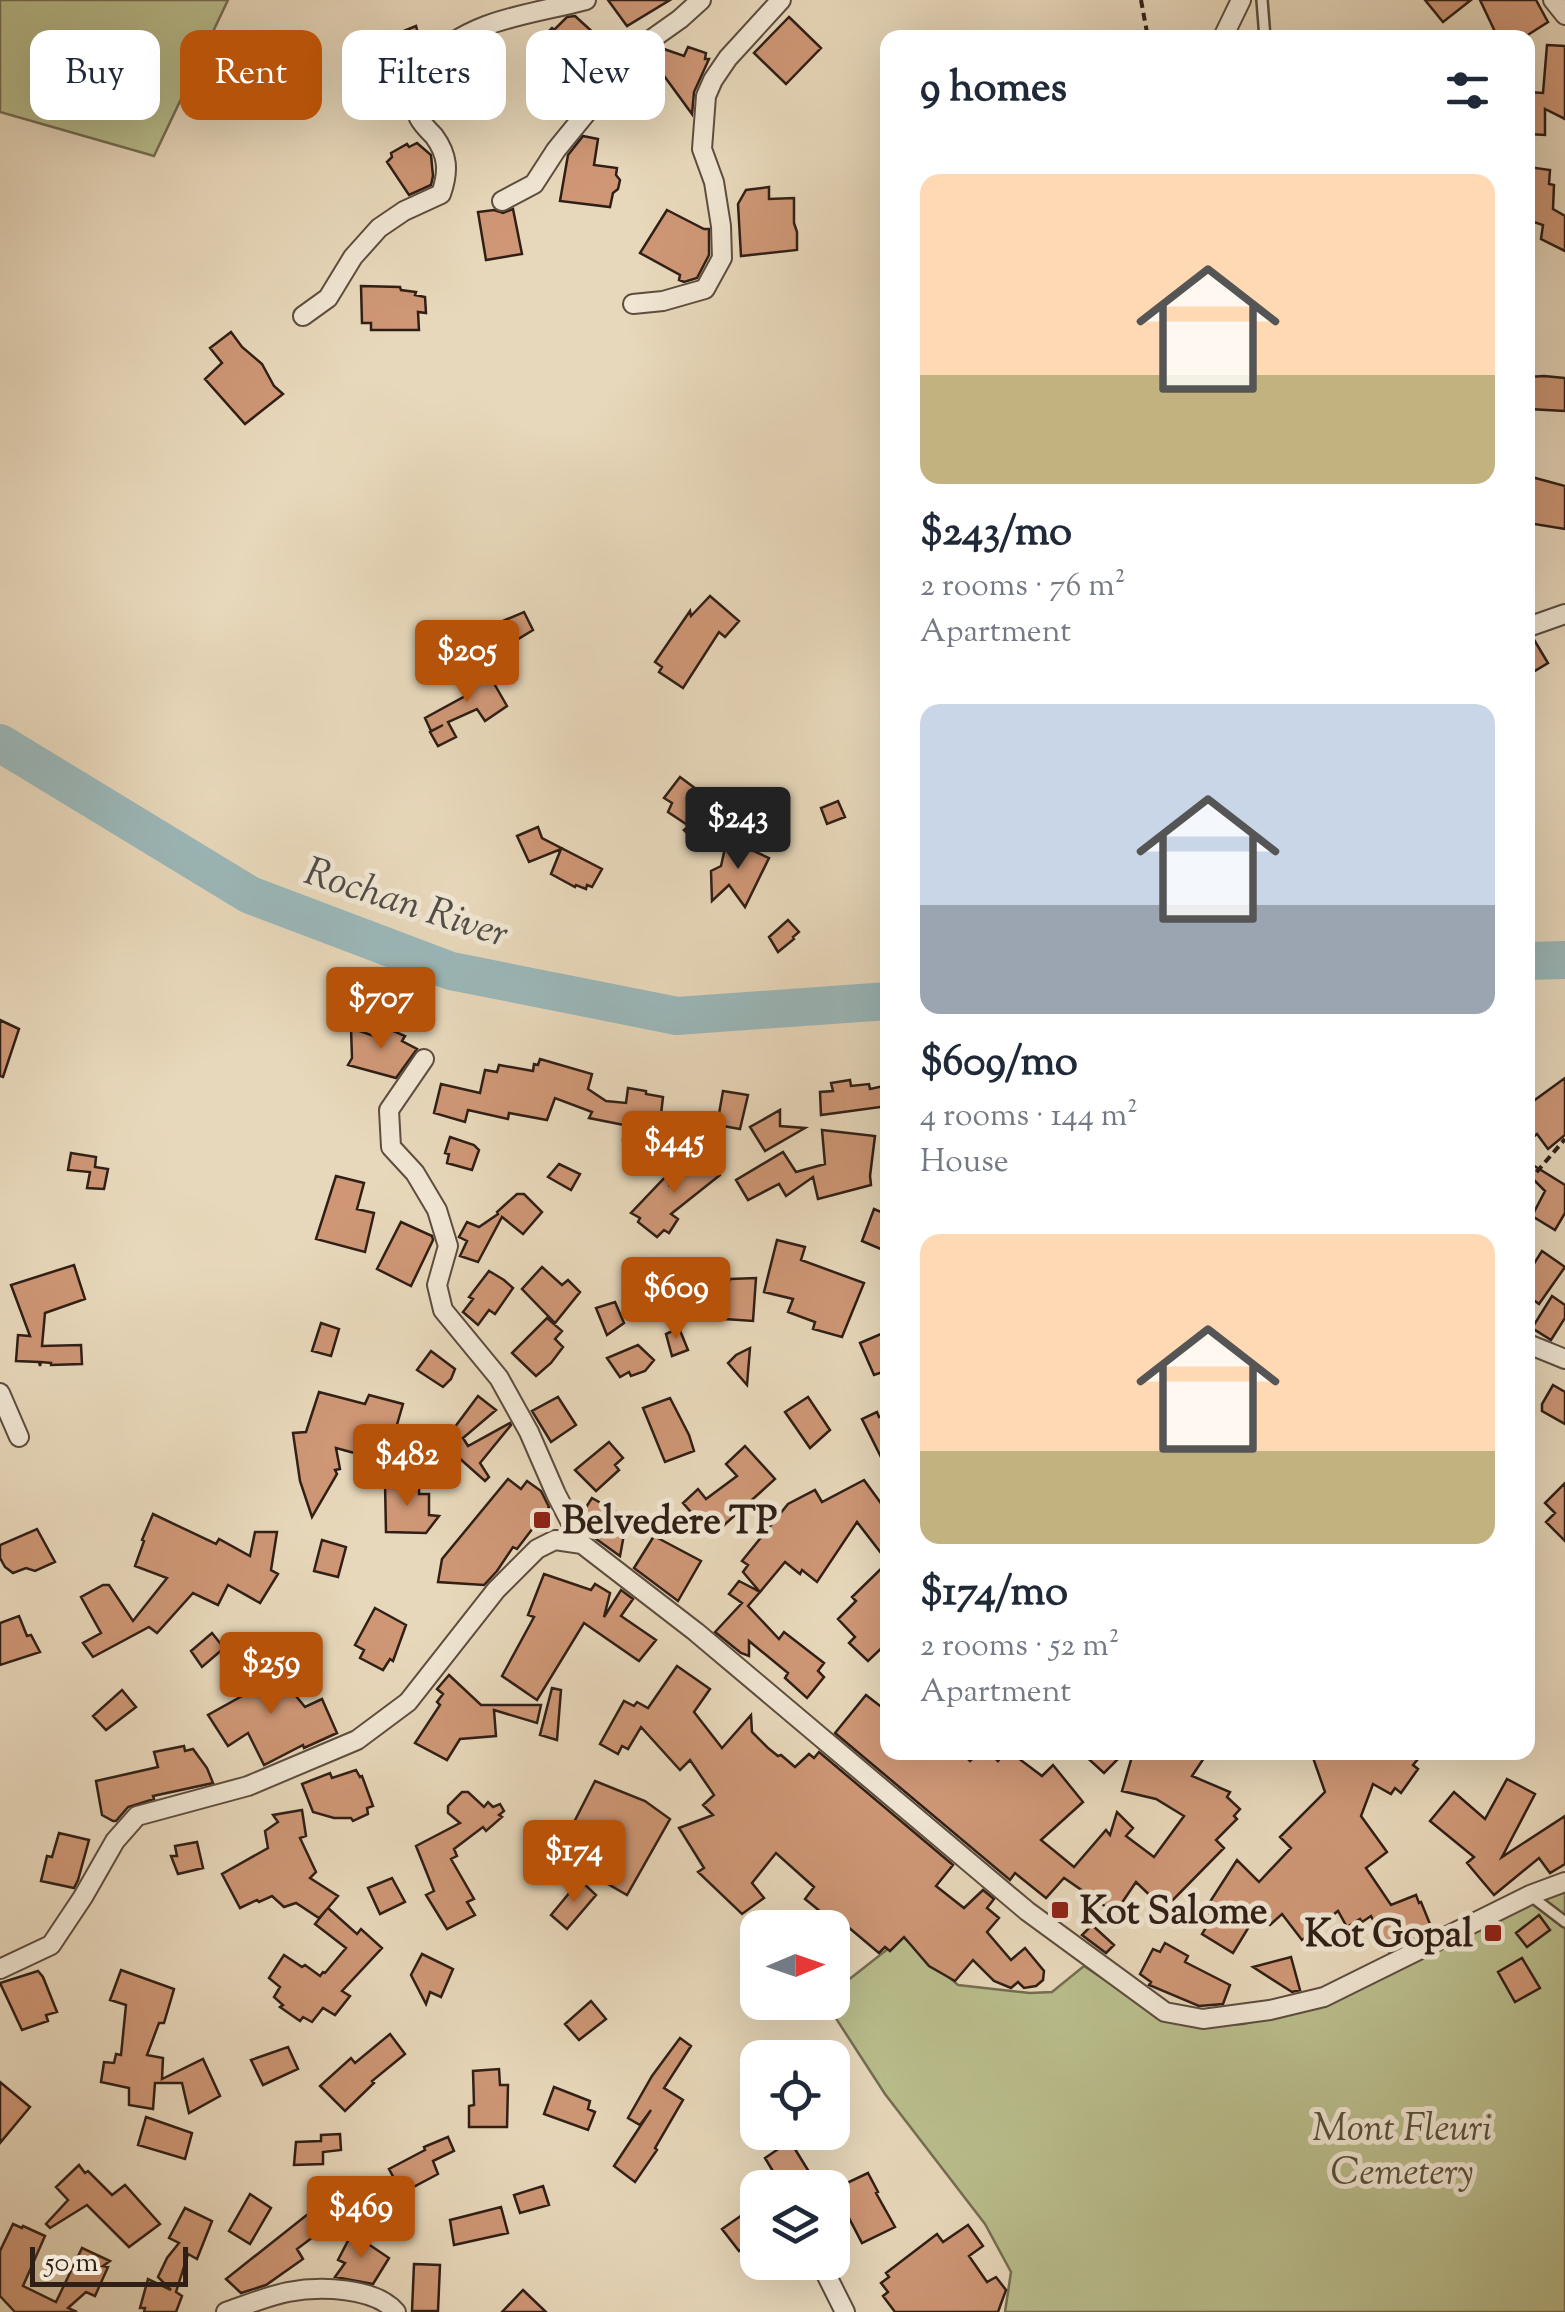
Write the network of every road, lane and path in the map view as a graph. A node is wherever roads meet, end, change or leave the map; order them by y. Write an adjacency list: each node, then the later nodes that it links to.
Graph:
1 (586, 0): 14 (street)
2 (702, 0): 12 (street)
3 (782, 0): 13 (street)
4 (1141, 0): 9 (path)
5 (1241, 0): 10 (street)
6 (1262, 0): 11 (lane)
7 (1553, 0): 8 (street)
8 (1565, 15)
9 (1147, 30)
10 (1226, 30)
11 (1264, 30)
12 (502, 201)
13 (633, 304)
14 (303, 316)
15 (1565, 614): 16 (street)
16 (1535, 625)
17 (424, 1059): 24 (street)
18 (1565, 1139): 19 (path)
19 (1535, 1174)
20 (1535, 1347): 21 (street)
21 (1565, 1360)
22 (0, 1393): 23 (street)
23 (19, 1437)
24 (582, 1544): 26 (street); 28 (street)
25 (1565, 1882): 26 (street)
26 (1530, 1895): 27 (lane)
27 (1565, 1922)
28 (0, 1969)
29 (829, 2280): 32 (street)
30 (226, 2312): 31 (street)
31 (396, 2312)
32 (845, 2312)

